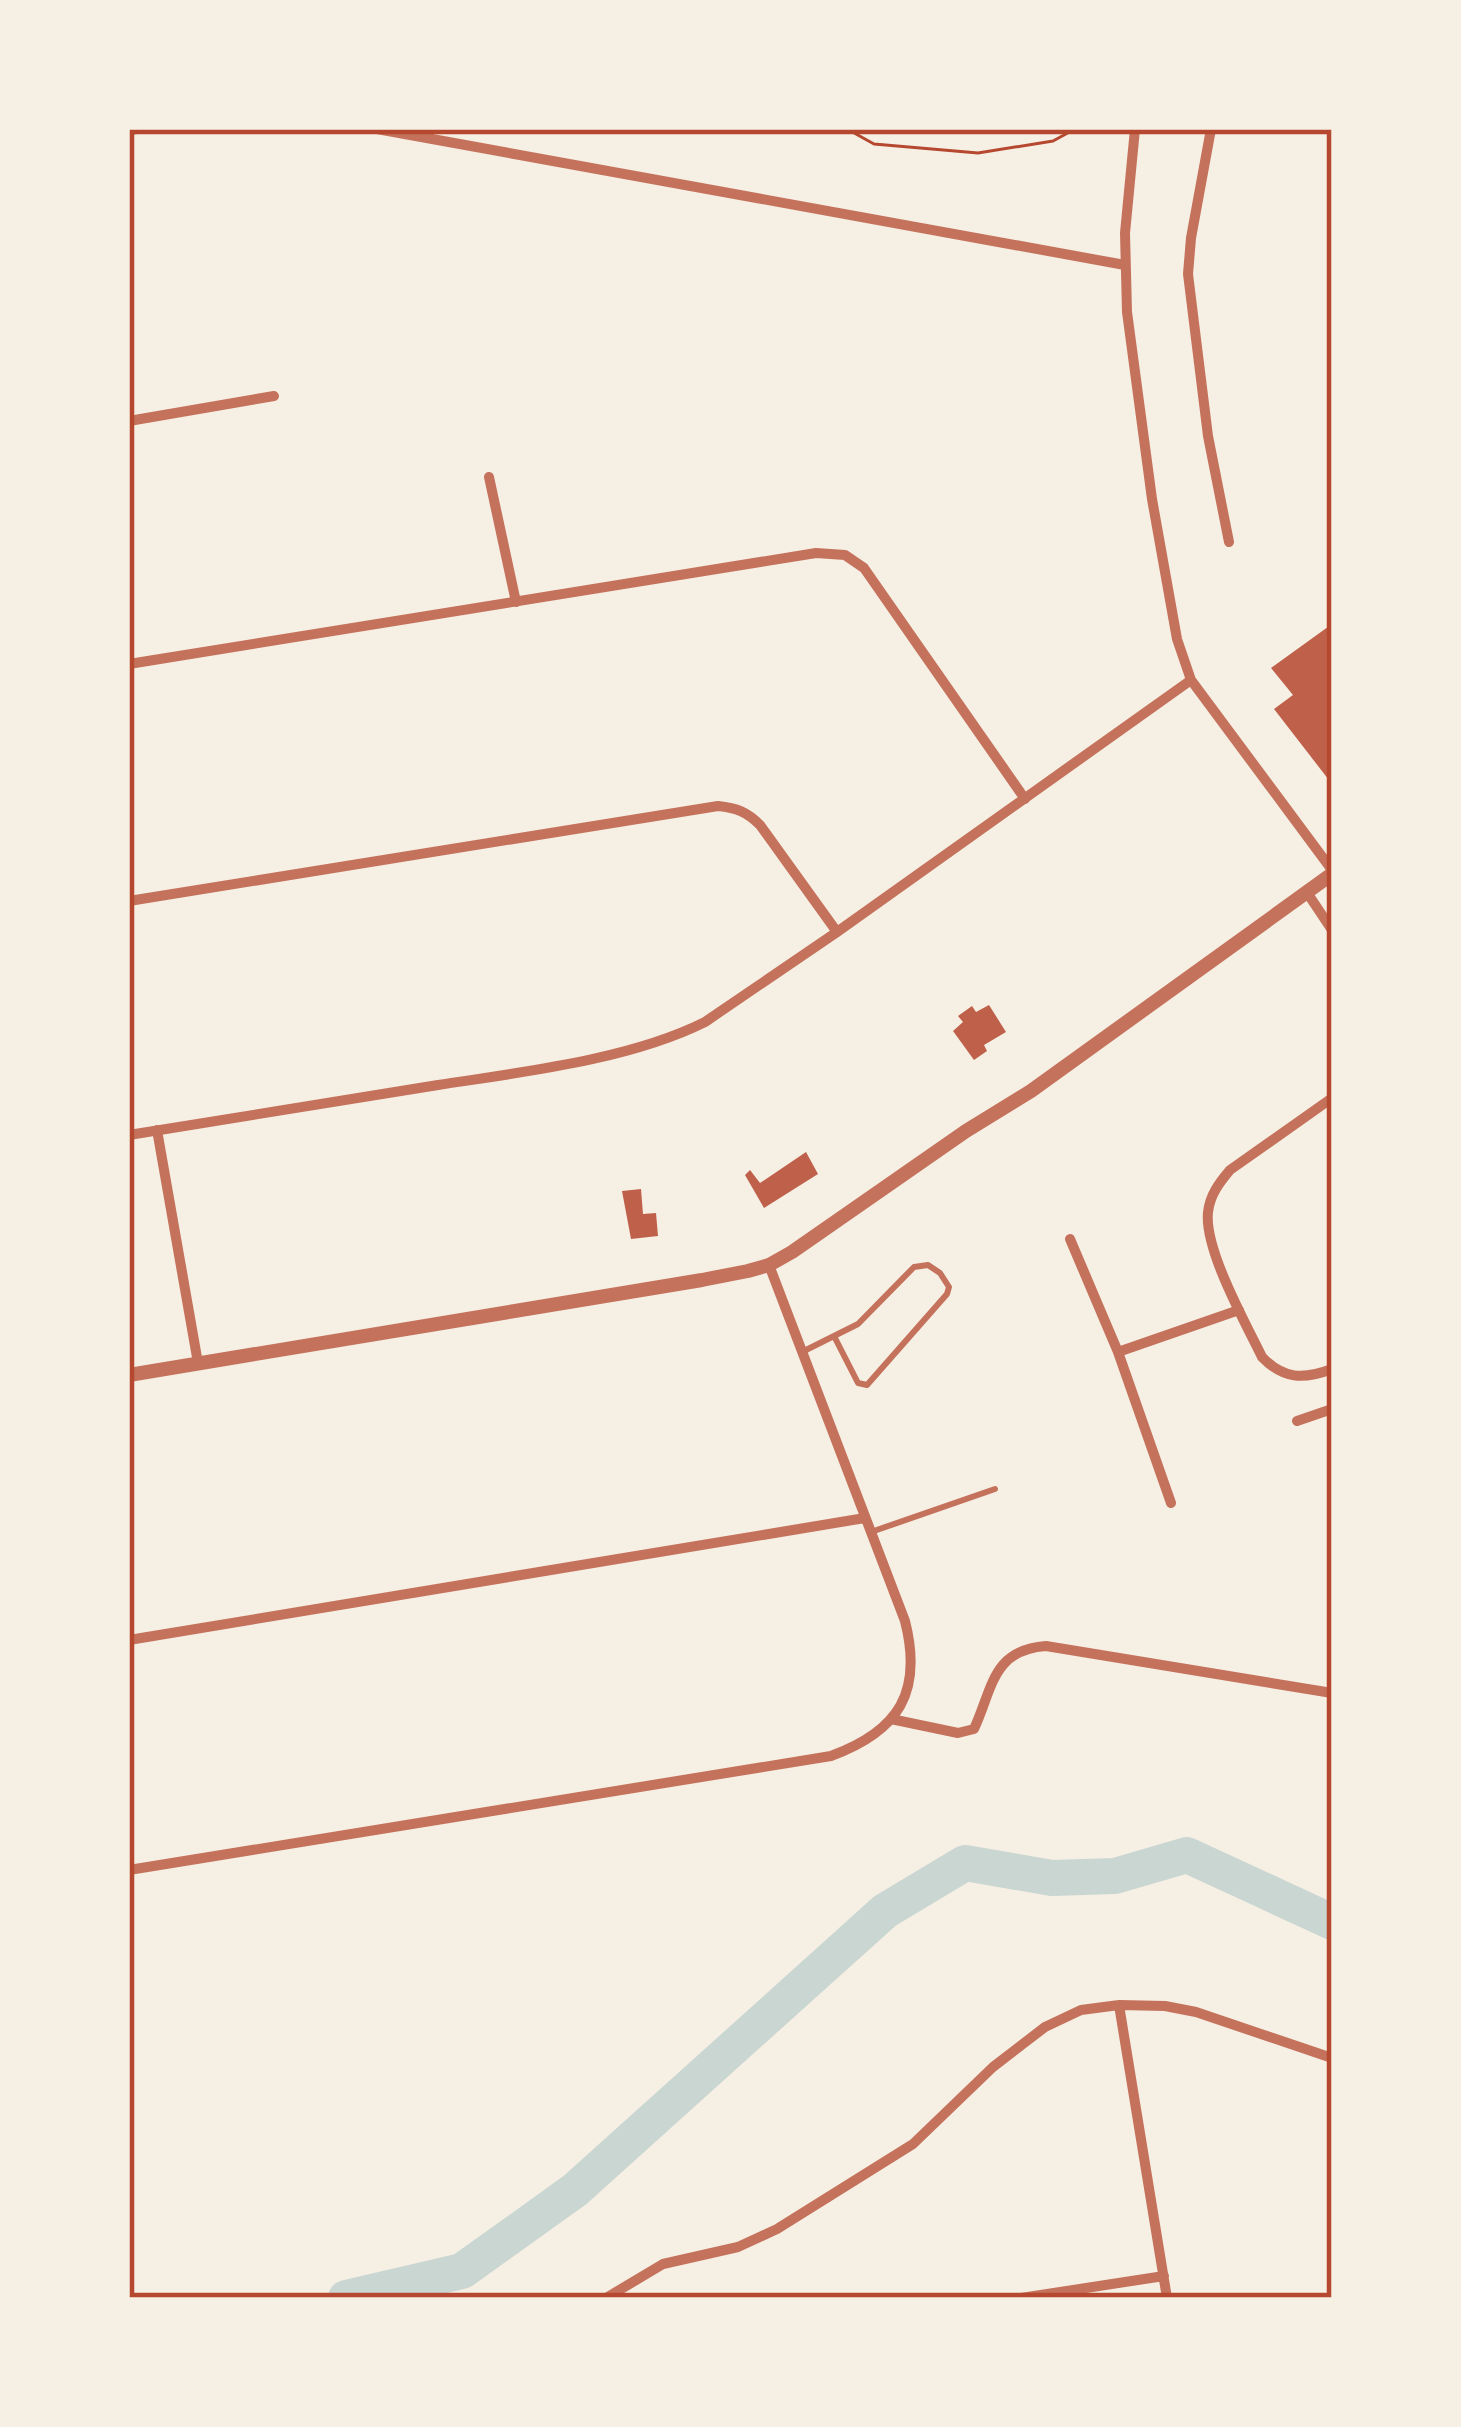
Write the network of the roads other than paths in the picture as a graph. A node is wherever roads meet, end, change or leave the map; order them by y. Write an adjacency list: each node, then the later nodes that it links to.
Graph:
1 (377, 129): 4 (street)
2 (1135, 129): 4 (street)
3 (1211, 129): 8 (street)
4 (1125, 265): 11 (street)
5 (274, 396): 6 (street)
6 (129, 421)
7 (489, 477): 9 (street)
8 (1229, 542)
9 (516, 602): 10 (street); 12 (street)
10 (129, 664)
11 (1191, 680): 12 (street); 13 (street)
12 (1025, 799): 17 (street)
13 (1332, 872): 14 (street)
14 (1306, 891): 16 (street); 22 (street)
15 (129, 901): 17 (street)
16 (1332, 930)
17 (837, 932): 19 (street)
18 (1332, 1098): 23 (street)
19 (158, 1130): 20 (street); 27 (street)
20 (129, 1135)
21 (1070, 1239): 26 (street)
22 (770, 1265): 25 (street); 27 (street)
23 (1239, 1310): 26 (street); 28 (street)
24 (834, 1336): 24 (lane); 25 (lane)
25 (802, 1352): 34 (street)
26 (1118, 1352): 33 (street)
27 (198, 1363): 29 (street)
28 (1332, 1369)
29 (129, 1375)
30 (1332, 1409): 31 (street)
31 (1297, 1421)
32 (995, 1489): 35 (lane)
33 (1171, 1503)
34 (866, 1518): 35 (street); 36 (street)
35 (871, 1532): 38 (street)
36 (129, 1640)
37 (1332, 1693): 38 (street)
38 (891, 1719): 39 (street)
39 (129, 1870)
40 (1119, 2005): 41 (street); 42 (street); 43 (street)
41 (1332, 2058)
42 (1163, 2276): 44 (street); 45 (street)
43 (605, 2298)
44 (1021, 2298)
45 (1167, 2298)

